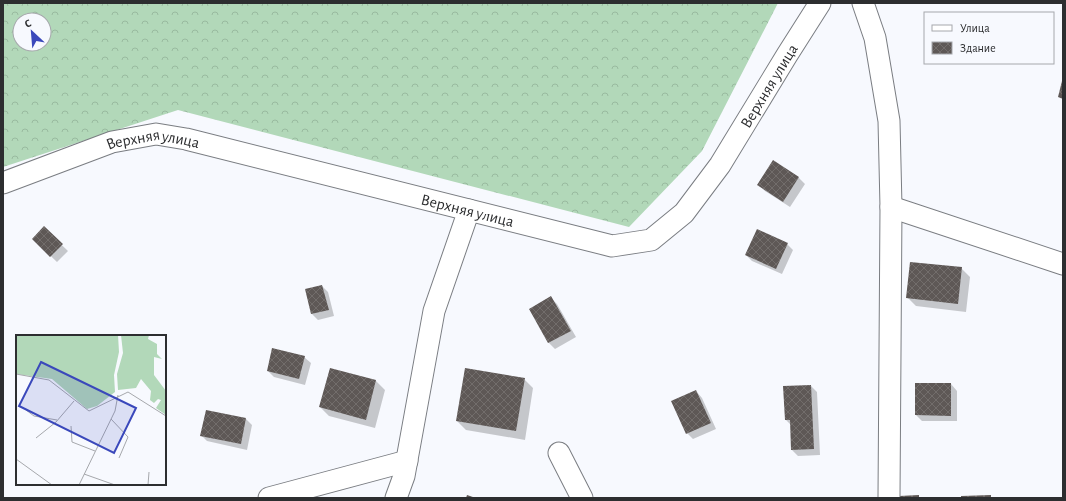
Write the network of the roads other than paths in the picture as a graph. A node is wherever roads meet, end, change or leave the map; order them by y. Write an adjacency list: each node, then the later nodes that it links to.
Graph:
1 (820, 3): 5 (street, Верхняя улица)
2 (863, 3): 4 (street)
3 (3, 183): 5 (street, Верхняя улица)
4 (891, 207): 6 (street); 12 (street)
5 (469, 210): 8 (street)
6 (1063, 264)
7 (559, 453): 11 (street)
8 (406, 461): 9 (street); 10 (street)
9 (270, 498)
10 (396, 498)
11 (582, 498)
12 (889, 498)

